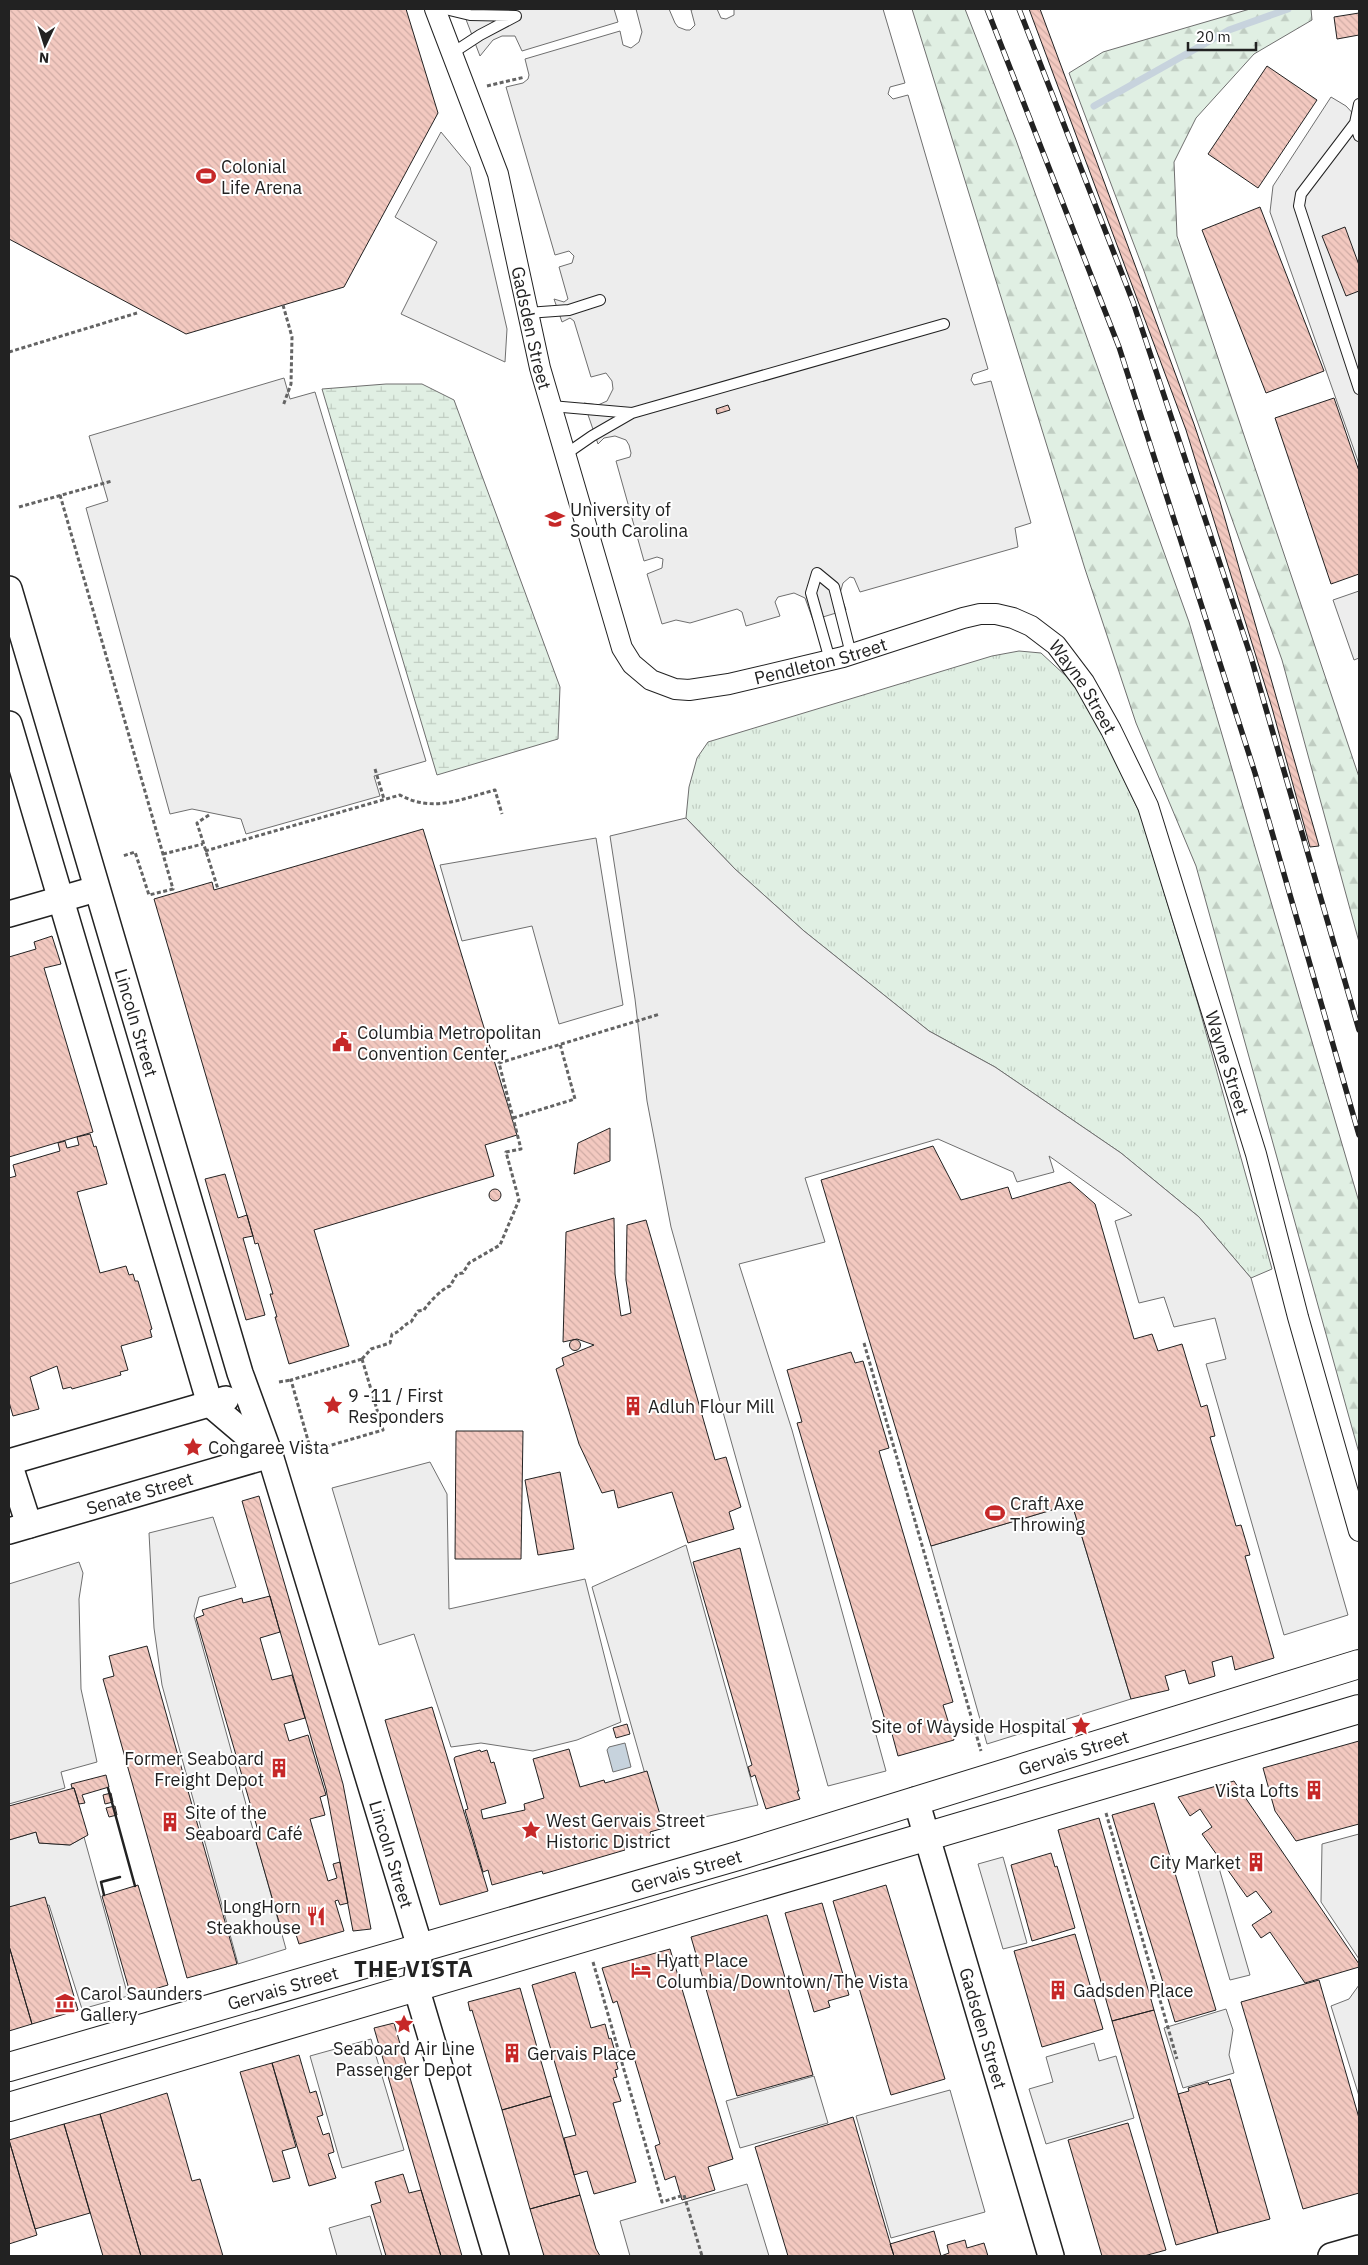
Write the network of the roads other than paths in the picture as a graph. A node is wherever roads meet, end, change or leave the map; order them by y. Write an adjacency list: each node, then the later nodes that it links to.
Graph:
1 (435, 9): 3 (street, Gadsden Street)
2 (445, 9): 3 (lane)
3 (451, 54): 8 (street, Gadsden Street)
4 (1359, 104): 5 (lane)
5 (1355, 123): 6 (lane); 10 (lane)
6 (1359, 136)
7 (600, 300): 8 (lane)
8 (527, 314): 11 (street, Gadsden Street)
9 (944, 324): 12 (lane)
10 (1359, 389)
11 (551, 406): 12 (lane); 13 (street, Gadsden Street)
12 (632, 413): 13 (lane)
13 (566, 454): 16 (street, Gadsden Street)
14 (9, 589): 20 (street, Lincoln Street)
15 (1031, 626): 17 (street, Pendleton Street); 28 (street, Wayne Street)
16 (622, 648): 18 (street, Pendleton Street)
17 (851, 654): 18 (street, Pendleton Street); 18 (lane)
18 (830, 660)
19 (9, 724): 21 (street, Lincoln Street)
20 (96, 888): 21 (street); 23 (street, Lincoln Street)
21 (62, 899): 22 (street); 24 (street, Lincoln Street)
22 (9, 914)
23 (248, 1393): 24 (street); 25 (street, Lincoln Street)
24 (210, 1404): 25 (street); 26 (street)
25 (270, 1455): 27 (street, Senate Street); 33 (street, Lincoln Street)
26 (9, 1462): 27 (street)
27 (19, 1528)
28 (1359, 1531)
29 (1359, 1664): 31 (main road, Gervais Street)
30 (1359, 1709): 32 (main road, Gervais Street)
31 (916, 1800): 32 (street, Gadsden Street); 33 (main road, Gervais Street)
32 (926, 1835): 34 (main road, Gervais Street); 39 (street, Gadsden Street)
33 (420, 1947): 34 (street, Lincoln Street); 35 (main road, Gervais Street)
34 (416, 1987): 36 (main road, Gervais Street); 38 (street, Lincoln Street)
35 (9, 2067)
36 (9, 2107)
37 (1359, 2248): 40 (street)
38 (496, 2256)
39 (1051, 2256)
40 (1331, 2256)

